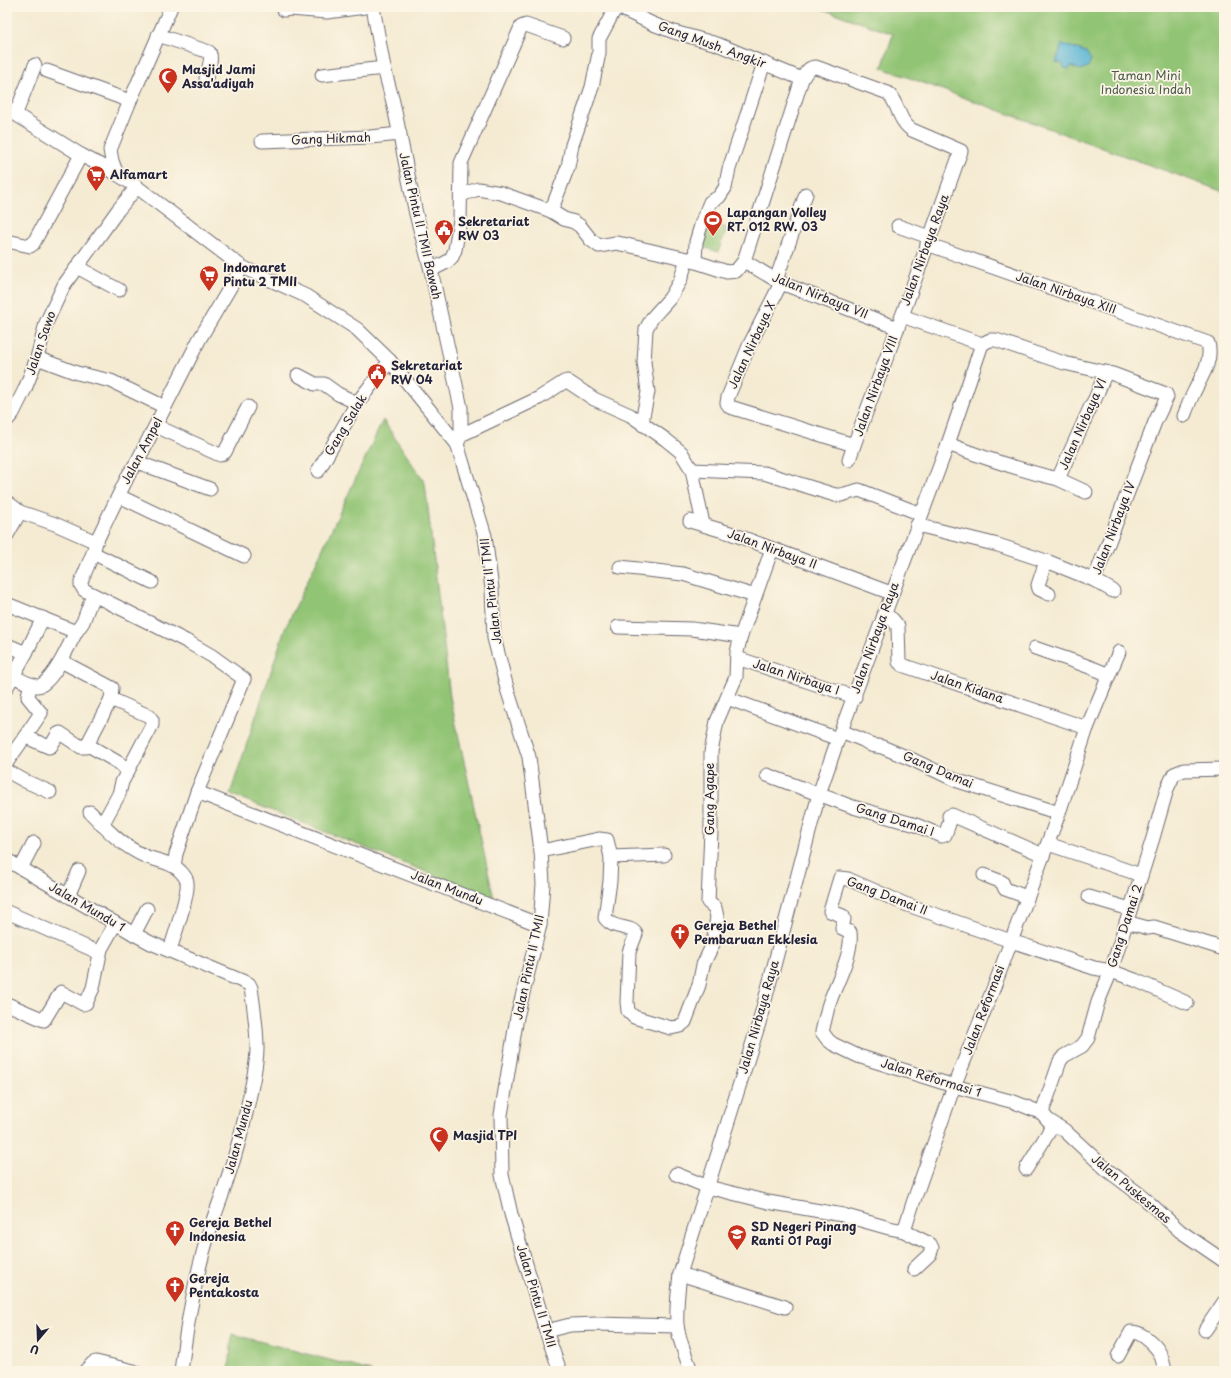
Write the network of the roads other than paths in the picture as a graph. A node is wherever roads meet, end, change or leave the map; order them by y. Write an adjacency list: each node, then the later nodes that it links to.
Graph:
1 (171, 7): 5 (street)
2 (365, 7): 4 (street)
3 (373, 7): 9 (street, Jalan Pintu II TMII Bawah)
4 (284, 10)
5 (158, 35): 12 (street); 14 (street)
6 (563, 38): 21 (street)
7 (764, 63): 13 (street, Gang Mush. Angkir); 23 (street, Gang Mush. Angkir); 27 (street)
8 (35, 65): 15 (street)
9 (384, 68): 11 (street); 16 (street, Jalan Pintu II TMII Bawah)
10 (47, 71): 14 (street)
11 (322, 75)
12 (206, 78)
13 (802, 79): 25 (street, Jalan Nirbaya Raya); 28 (street)
14 (130, 101): 19 (street)
15 (11, 111): 18 (street)
16 (400, 134): 17 (street, Gang Hikmah); 31 (street, Jalan Pintu II TMII Bawah)
17 (262, 141)
18 (81, 155): 19 (street); 26 (street)
19 (117, 174): 20 (street)
20 (137, 187): 29 (street, Jalan Sawo); 30 (street)
21 (461, 194): 23 (street); 31 (street)
22 (806, 194): 32 (street, Jalan Nirbaya X)
23 (551, 211): 27 (street)
24 (898, 226): 25 (street, Jalan Nirbaya XIII)
25 (928, 240): 34 (street, Jalan Nirbaya Raya); 44 (street, Jalan Nirbaya XIII)
26 (7, 241)
27 (691, 260): 28 (street); 46 (street)
28 (744, 261): 32 (street, Jalan Nirbaya VII)
29 (77, 267): 33 (street); 36 (street, Jalan Sawo)
30 (242, 267): 37 (street); 41 (street, Jalan Ampel)
31 (431, 270): 48 (street, Jalan Pintu II TMII Bawah)
32 (778, 281): 34 (street, Jalan Nirbaya VII); 43 (street, Jalan Nirbaya X)
33 (119, 290)
34 (900, 322): 35 (street, Jalan Nirbaya Raya); 50 (street, Jalan Nirbaya VIII)
35 (982, 344): 38 (street); 49 (street, Jalan Nirbaya Raya)
36 (37, 358): 41 (street); 45 (street, Jalan Sawo)
37 (390, 361): 40 (street, Gang Salak); 48 (street)
38 (1106, 372): 55 (street, Jalan Nirbaya VI); 70 (street, Jalan Nirbaya IV)
39 (298, 375): 40 (street)
40 (356, 403): 54 (street, Gang Salak)
41 (165, 407): 47 (street, Jalan Ampel)
42 (248, 407): 47 (street)
43 (730, 407): 50 (street, Jalan Nirbaya VIII)
44 (1184, 416)
45 (7, 420)
46 (643, 425): 48 (street); 53 (street)
47 (156, 426): 52 (street, Jalan Ampel)
48 (459, 439): 112 (street, Jalan Pintu II TMII)
49 (948, 444): 55 (street, Jalan Nirbaya VI); 61 (street, Jalan Nirbaya Raya)
50 (854, 446): 51 (street)
51 (849, 460)
52 (137, 462): 56 (street); 58 (street, Jalan Ampel)
53 (692, 470): 61 (street, Jalan Nirbaya IV); 63 (street)
54 (318, 471)
55 (1058, 479): 57 (street)
56 (210, 488)
57 (1086, 492)
58 (119, 496): 65 (street, Jalan Ampel); 67 (street)
59 (7, 502): 60 (street)
60 (20, 512): 64 (street); 65 (street)
61 (919, 520): 68 (street, Jalan Nirbaya IV); 73 (street, Jalan Nirbaya Raya)
62 (690, 521): 63 (street, Jalan Nirbaya II)
63 (703, 524): 66 (street, Jalan Nirbaya II)
64 (7, 535)
65 (95, 547): 71 (street); 75 (street, Jalan Ampel)
66 (772, 548): 73 (street, Jalan Nirbaya II); 76 (street, Gang Agape)
67 (244, 556)
68 (1046, 561): 70 (street, Jalan Nirbaya IV); 74 (street)
69 (620, 567): 76 (street)
70 (1094, 580): 72 (street)
71 (152, 582)
72 (1113, 591)
73 (892, 593): 78 (street, Jalan Nirbaya Raya)
74 (1049, 594)
75 (93, 595): 81 (street); 105 (street)
76 (755, 596): 82 (street, Gang Agape)
77 (7, 604): 79 (street)
78 (884, 614): 92 (street, Jalan Nirbaya Raya); 95 (street, Jalan Kidana)
79 (43, 618): 81 (street); 86 (street)
80 (618, 627): 82 (street)
81 (76, 632): 88 (street)
82 (741, 636): 87 (street, Gang Agape)
83 (7, 645): 86 (street)
84 (1035, 648): 89 (street)
85 (1119, 652): 89 (street, Jalan Reformasi)
86 (26, 653): 90 (street)
87 (737, 658): 92 (street, Jalan Nirbaya I); 93 (street, Gang Agape)
88 (61, 662): 91 (street); 94 (street)
89 (1109, 675): 95 (street, Jalan Reformasi)
90 (10, 681): 91 (street)
91 (31, 684): 97 (street)
92 (855, 696): 96 (street, Jalan Nirbaya Raya)
93 (727, 698): 96 (street); 114 (street, Gang Agape)
94 (111, 699): 98 (street); 102 (street)
95 (1087, 728): 108 (street, Jalan Reformasi)
96 (840, 735): 106 (street, Jalan Nirbaya Raya); 108 (street, Gang Damai)
97 (24, 738): 98 (street); 99 (street)
98 (88, 745): 102 (street)
99 (7, 762)
100 (1224, 769): 120 (street, Gang Damai 2)
101 (7, 771): 104 (street)
102 (128, 771): 109 (street)
103 (767, 775): 106 (street)
104 (50, 792)
105 (197, 792): 116 (street); 129 (street, Jalan Mundu)
106 (819, 794): 111 (street, Gang Damai I); 144 (street, Jalan Nirbaya Raya)
107 (90, 812): 109 (street)
108 (1059, 813): 111 (street, Jalan Reformasi)
109 (102, 825): 116 (street)
110 (34, 844): 117 (street)
111 (1045, 849): 120 (street); 122 (street, Jalan Reformasi)
112 (541, 851): 114 (street); 129 (street, Jalan Pintu II TMII)
113 (664, 855): 114 (street)
114 (611, 857)
115 (7, 860): 117 (street, Jalan Mundu 1)
116 (174, 866): 133 (street)
117 (21, 868): 121 (street, Jalan Mundu 1)
118 (79, 871): 121 (street)
119 (984, 875): 122 (street)
120 (1141, 875): 125 (street, Gang Damai 2)
121 (68, 896): 128 (street, Jalan Mundu 1)
122 (1027, 897): 131 (street, Jalan Reformasi)
123 (1089, 897): 125 (street)
124 (147, 909): 130 (street)
125 (1130, 909): 127 (street, Gang Damai 2)
126 (7, 912): 134 (street)
127 (1126, 922): 132 (street); 135 (street, Gang Damai 2)
128 (115, 924): 130 (street, Jalan Mundu 1); 134 (street)
129 (540, 924): 153 (street, Jalan Pintu II TMII)
130 (134, 934): 133 (street, Jalan Mundu 1)
131 (1010, 941): 135 (street); 138 (street, Gang Damai II); 139 (street, Jalan Reformasi)
132 (1224, 948)
133 (170, 950): 157 (street, Jalan Mundu)
134 (100, 953): 137 (street)
135 (1111, 971): 136 (street); 140 (street, Gang Damai 2)
136 (1188, 1003)
137 (7, 1004)
138 (824, 1035): 139 (street, Jalan Reformasi 1)
139 (954, 1086): 140 (street, Jalan Reformasi 1); 145 (street, Jalan Reformasi)
140 (1042, 1113): 141 (street, Jalan Puskesmas)
141 (1053, 1125): 142 (street); 146 (street, Jalan Puskesmas)
142 (1026, 1169)
143 (676, 1174): 144 (street)
144 (708, 1187): 145 (street); 148 (street, Jalan Nirbaya Raya)
145 (904, 1231): 147 (street)
146 (1224, 1261)
147 (914, 1269)
148 (680, 1274): 150 (street); 151 (street, Jalan Nirbaya Raya)
149 (1224, 1302): 152 (street)
150 (786, 1307)
151 (677, 1326): 153 (street); 159 (street, Jalan Nirbaya Raya)
152 (1205, 1330)
153 (546, 1331): 158 (street, Jalan Pintu II TMII)
154 (1118, 1356): 160 (street)
155 (85, 1371): 156 (street)
156 (134, 1371)
157 (181, 1371)
158 (560, 1371)
159 (691, 1371)
160 (1165, 1371)

